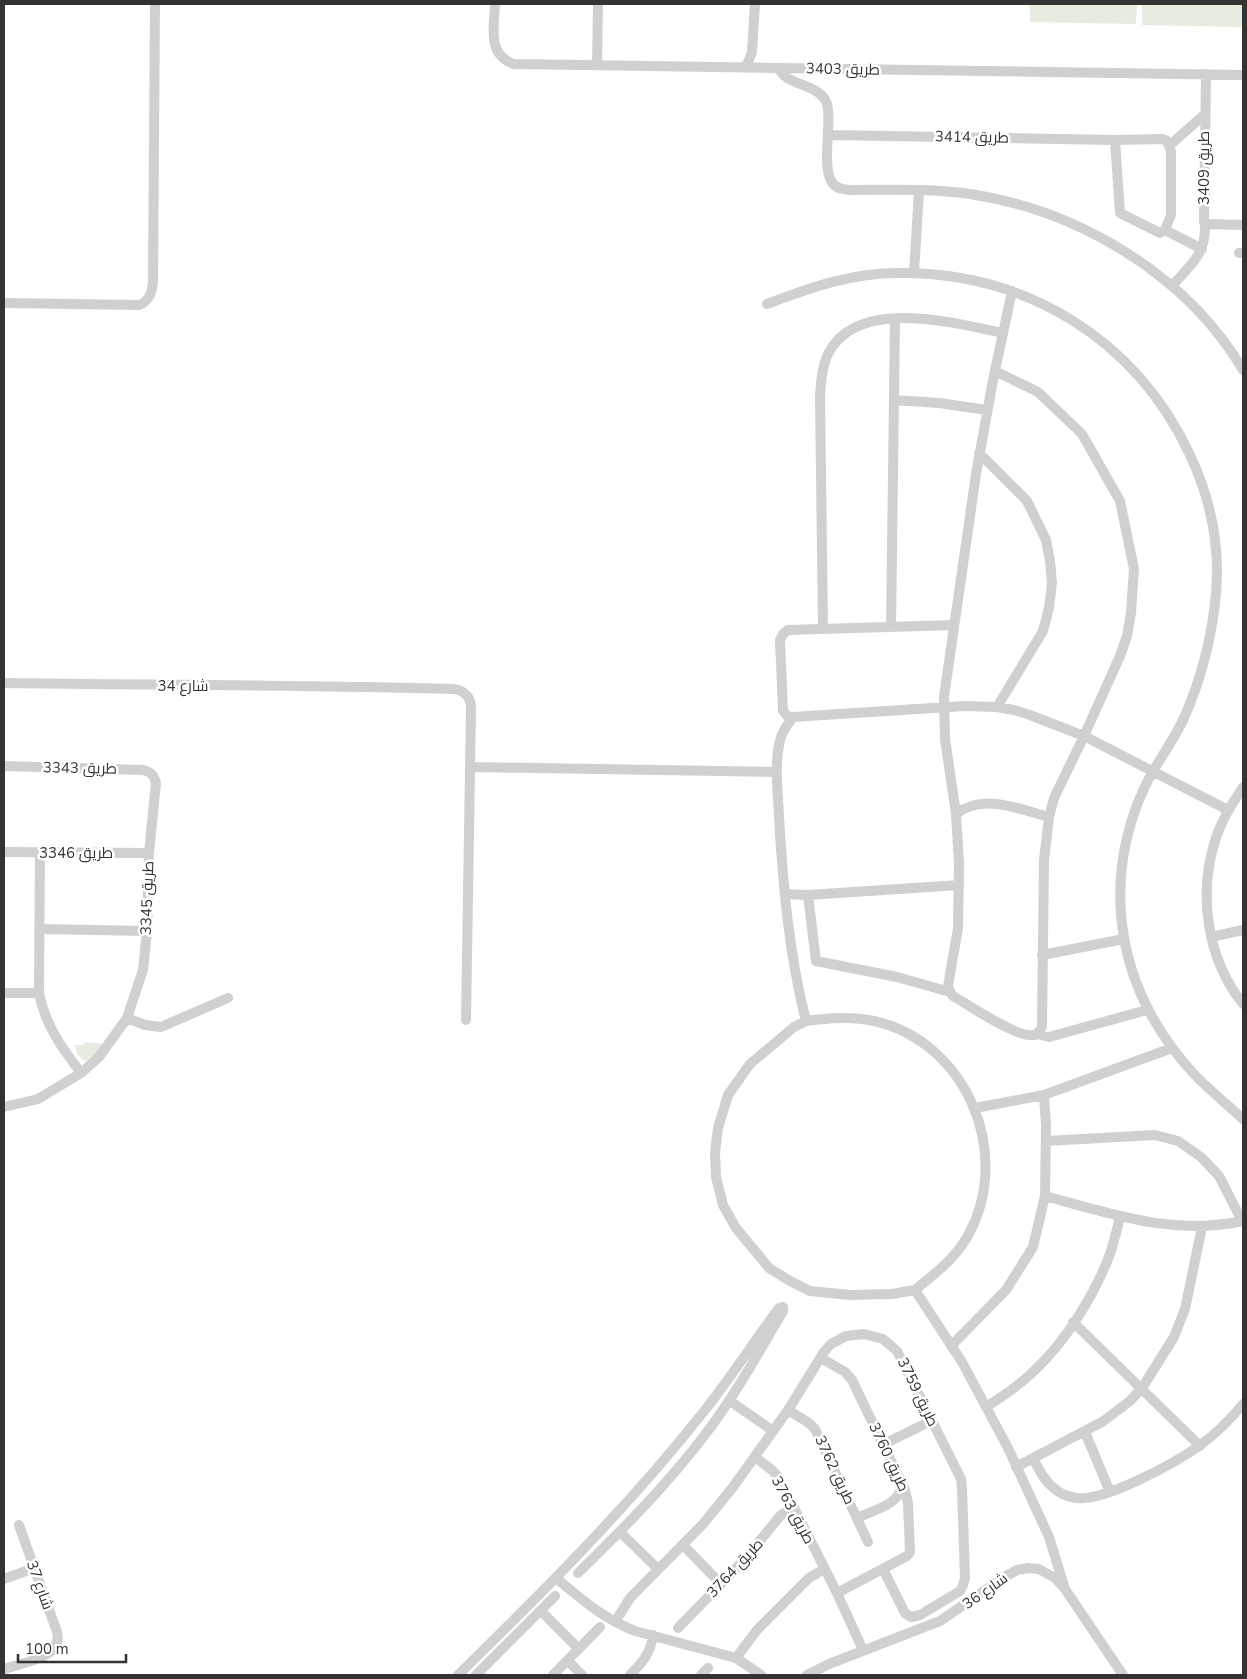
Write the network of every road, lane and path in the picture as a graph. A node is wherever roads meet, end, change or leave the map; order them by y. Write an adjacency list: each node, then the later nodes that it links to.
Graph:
1 (154, 4): 24 (street)
2 (495, 4): 6 (street, طريق 3403)
3 (598, 4): 6 (street)
4 (755, 4): 5 (street)
5 (755, 23): 7 (street); 8 (street)
6 (597, 65): 7 (street, طريق 3403)
7 (746, 67): 8 (street, طريق 3403)
8 (763, 68): 9 (street, طريق 3403)
9 (779, 68): 10 (street, طريق 3403); 13 (street)
10 (1206, 74): 11 (street, طريق 3403); 12 (street, طريق 3409)
11 (1243, 74)
12 (1205, 114): 15 (street); 17 (street, طريق 3409)
13 (828, 135): 14 (street, طريق 3414); 16 (street)
14 (1115, 140): 15 (street, طريق 3414); 19 (street)
15 (1170, 145): 19 (street)
16 (918, 191): 21 (street); 22 (street)
17 (1205, 224): 18 (street, طريق 3409); 20 (street)
18 (1243, 225)
19 (1165, 230): 20 (street)
20 (1202, 249): 22 (street)
21 (914, 273): 23 (street); 25 (street)
22 (1172, 286): 28 (street)
23 (1012, 291): 27 (street); 44 (street)
24 (4, 303)
25 (767, 304)
26 (895, 319): 27 (street); 30 (street); 35 (street)
27 (1004, 333): 29 (street)
28 (1243, 370)
29 (995, 371): 31 (street); 40 (street)
30 (894, 400): 31 (street); 34 (street)
31 (987, 410): 32 (street)
32 (979, 453): 33 (street); 37 (street)
33 (954, 625): 34 (street); 38 (street)
34 (891, 627): 35 (street)
35 (823, 628): 39 (street)
36 (4, 683): 42 (street, شارع 34)
37 (998, 707): 38 (street); 40 (street)
38 (943, 708): 39 (street); 48 (street)
39 (793, 717): 43 (street)
40 (1084, 736): 44 (street); 49 (street)
41 (4, 766): 45 (street, طريق 3343)
42 (470, 767): 43 (street); 69 (street)
43 (777, 772): 54 (street)
44 (1153, 772): 47 (street); 60 (street)
45 (154, 776): 52 (street, طريق 3345)
46 (1243, 787): 47 (street)
47 (1228, 810): 59 (street)
48 (956, 814): 49 (street); 53 (street)
49 (1049, 817): 61 (street)
50 (4, 852): 51 (street, طريق 3346)
51 (40, 853): 52 (street, طريق 3346); 56 (street)
52 (149, 853): 58 (street, طريق 3345)
53 (959, 885): 55 (street); 62 (street)
54 (784, 894): 55 (street); 70 (street)
55 (808, 895): 62 (street)
56 (40, 928): 58 (street); 64 (street)
57 (1243, 930): 59 (street)
58 (147, 931): 68 (street, طريق 3345)
59 (1211, 937): 66 (street)
60 (1124, 939): 61 (street); 67 (street)
61 (1042, 955): 71 (street)
62 (950, 992): 71 (street)
63 (4, 993): 64 (street)
64 (39, 993): 73 (street)
65 (228, 998): 68 (street)
66 (1243, 1004)
67 (1148, 1010): 71 (street); 72 (street)
68 (128, 1018): 73 (street, طريق 3345)
69 (466, 1020)
70 (806, 1021): 76 (street); 83 (street)
71 (1037, 1034)
72 (1172, 1048): 74 (street); 77 (street)
73 (81, 1073): 75 (street, طريق 3345)
74 (1044, 1095): 76 (street); 78 (street)
75 (4, 1107)
76 (975, 1108): 83 (street)
77 (1243, 1119)
78 (1046, 1141): 79 (street); 81 (street)
79 (1045, 1196): 80 (street); 85 (street)
80 (1120, 1217): 82 (street); 84 (street)
81 (1242, 1221): 82 (street)
82 (1202, 1227): 87 (street)
83 (915, 1290): 85 (street)
84 (1074, 1322): 87 (street); 90 (street)
85 (951, 1346): 90 (street)
86 (821, 1358): 91 (street, طريق 3759); 92 (street, طريق 3759); 95 (street, طريق 3760)
87 (1142, 1388): 94 (street); 96 (street)
88 (730, 1401): 93 (street); 107 (street); 116 (street)
89 (1243, 1404): 96 (street)
90 (986, 1407): 99 (street)
91 (788, 1410): 93 (street, طريق 3759); 105 (street, طريق 3762)
92 (932, 1421): 95 (street); 113 (street, طريق 3759)
93 (773, 1431): 97 (street, طريق 3759)
94 (1085, 1432): 98 (street); 101 (street)
95 (884, 1444): 100 (street, طريق 3760)
96 (1200, 1446): 101 (street)
97 (755, 1457): 103 (street, طريق 3763); 109 (street, طريق 3759)
98 (1033, 1458): 99 (street); 101 (street)
99 (1016, 1467): 118 (street)
100 (902, 1485): 102 (street); 104 (street, طريق 3760)
101 (1110, 1492)
102 (894, 1501): 104 (street); 105 (street)
103 (793, 1508): 112 (street, طريق 3763); 117 (street, طريق 3764)
104 (908, 1508): 113 (street, طريق 3760)
105 (857, 1518): 108 (street, طريق 3762)
106 (19, 1525): 110 (street, شارع 37)
107 (620, 1532): 111 (street); 114 (street)
108 (868, 1542)
109 (683, 1545): 111 (street, طريق 3759); 117 (street)
110 (34, 1568): 115 (street); 130 (street, شارع 37)
111 (658, 1569): 122 (street, طريق 3759)
112 (824, 1569): 119 (street, طريق 3763); 128 (street)
113 (883, 1569): 119 (street, طريق 3760)
114 (578, 1573)
115 (4, 1578)
116 (556, 1578): 122 (street); 131 (street)
117 (721, 1584): 124 (street, طريق 3764)
118 (1065, 1589): 127 (street, شارع 36); 138 (street, شارع 36)
119 (836, 1593): 127 (street, طريق 3763)
120 (555, 1596): 121 (street)
121 (541, 1611): 126 (street); 132 (street)
122 (615, 1622): 125 (street)
123 (600, 1628): 126 (street)
124 (678, 1628)
125 (653, 1636): 128 (street); 135 (street)
126 (579, 1649): 129 (street)
127 (863, 1650): 137 (street, شارع 36)
128 (736, 1658): 136 (street)
129 (568, 1661): 133 (street); 134 (street)
130 (4, 1669)
131 (458, 1675)
132 (476, 1675)
133 (553, 1675)
134 (582, 1675)
135 (630, 1675)
136 (761, 1675)
137 (808, 1675)
138 (1123, 1675)

